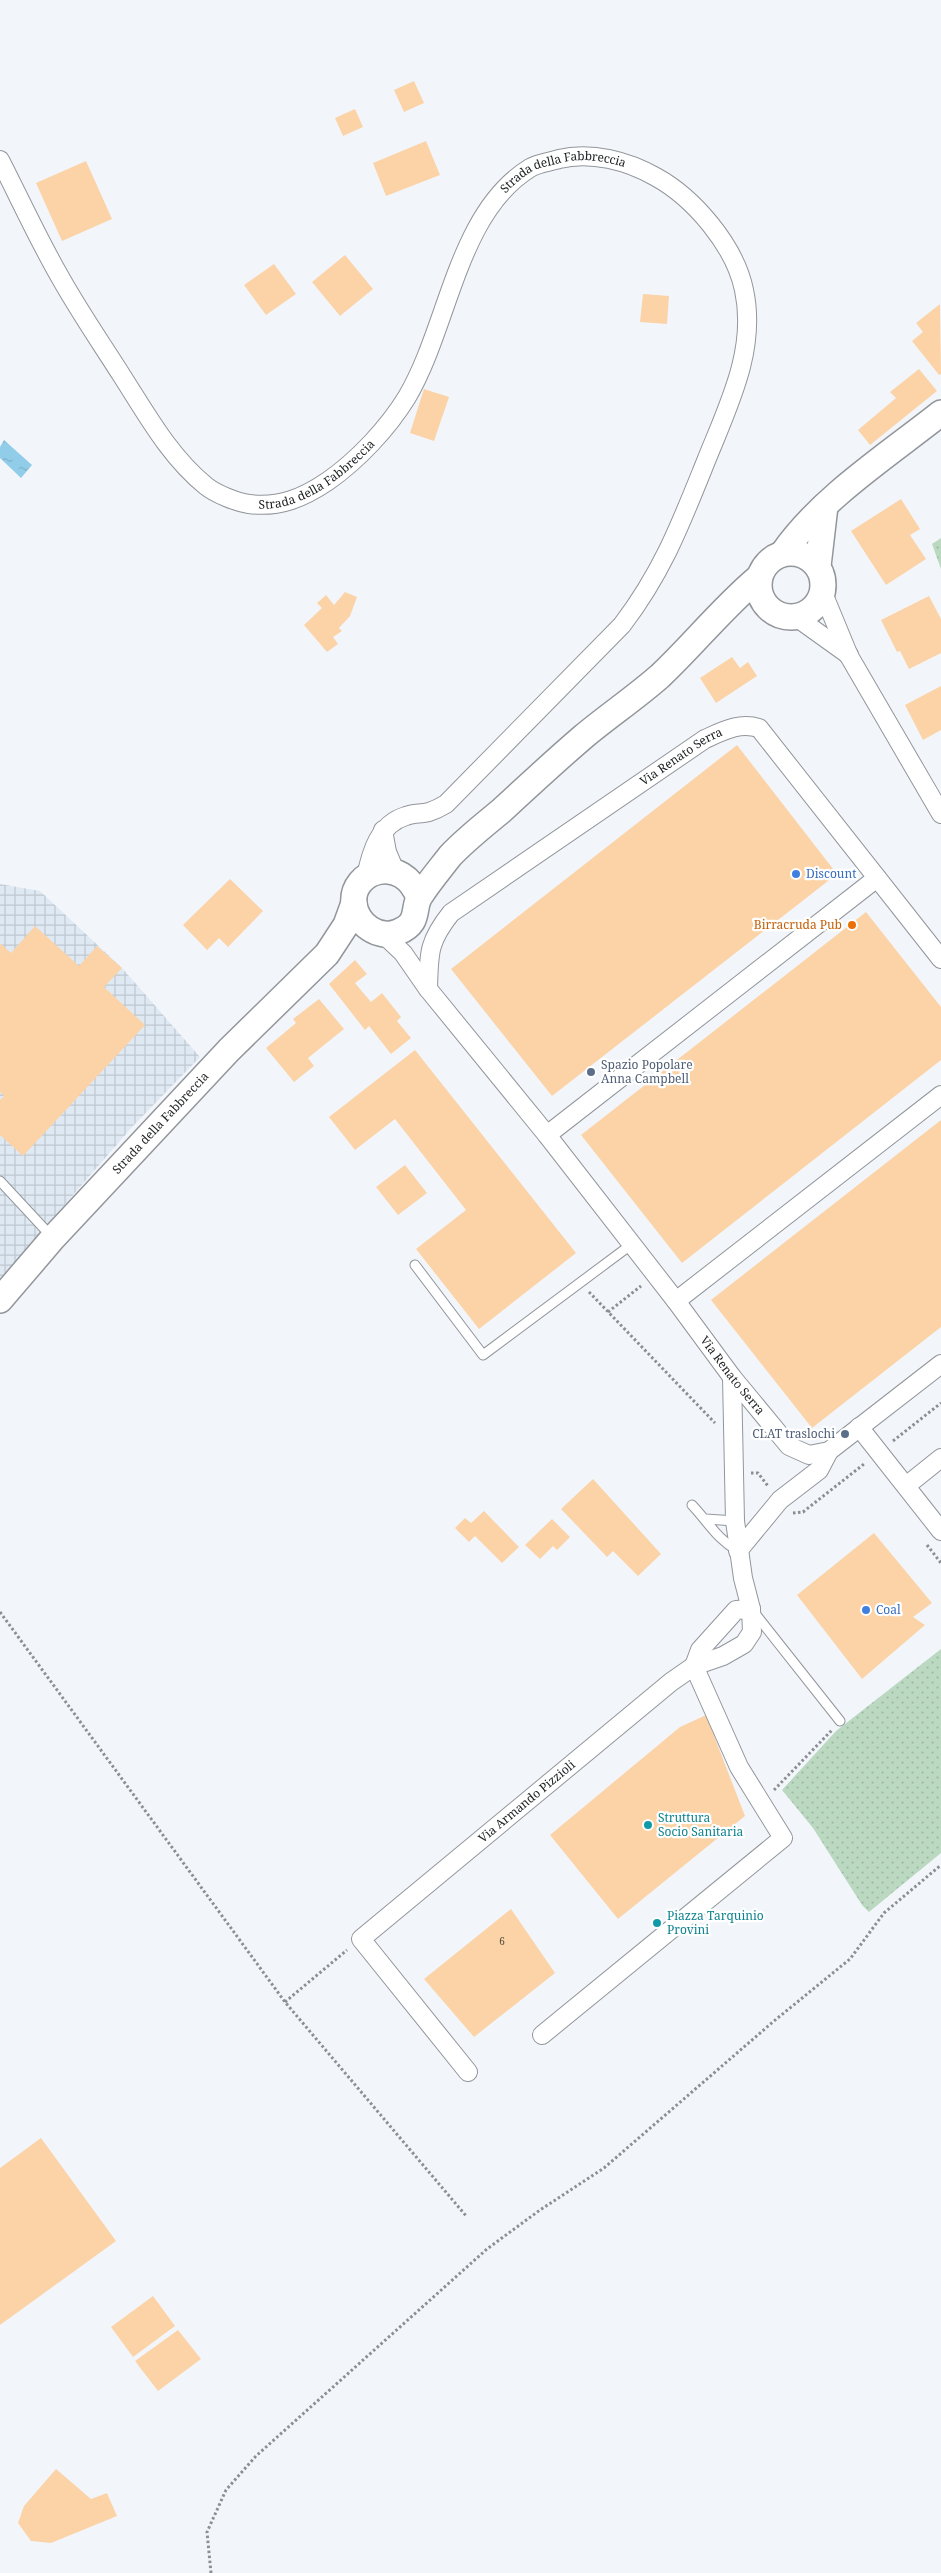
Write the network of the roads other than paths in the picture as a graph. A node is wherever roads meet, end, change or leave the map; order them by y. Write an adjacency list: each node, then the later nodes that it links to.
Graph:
1 (0, 160): 13 (street, Strada della Fabbreccia)
2 (941, 413): 3 (street)
3 (825, 506): 4 (street); 5 (street)
4 (782, 553): 5 (street); 6 (street)
5 (818, 566): 7 (street)
6 (759, 578): 8 (street); 9 (street, Strada della Fabbreccia)
7 (823, 592): 10 (street); 11 (street)
8 (766, 605): 9 (street); 10 (street)
9 (721, 615): 14 (street, Strada della Fabbreccia)
10 (796, 617): 11 (street)
11 (849, 656): 12 (street)
12 (941, 814)
13 (383, 830): 15 (street); 16 (street, Strada della Fabbreccia)
14 (451, 855): 15 (street, Strada della Fabbreccia); 18 (street, Strada della Fabbreccia)
15 (400, 873): 16 (street, Strada della Fabbreccia); 18 (street)
16 (366, 877): 19 (street, Strada della Fabbreccia)
17 (877, 878): 22 (street, Via Renato Serra); 23 (street, Via Renato Serra); 25 (street)
18 (419, 898): 20 (street, Strada della Fabbreccia)
19 (354, 903): 20 (street); 21 (street, Strada della Fabbreccia)
20 (379, 933): 21 (street, Strada della Fabbreccia); 23 (street, Via Renato Serra)
21 (327, 954): 27 (street, Strada della Fabbreccia)
22 (941, 959)
23 (428, 989): 25 (street, Via Renato Serra)
24 (941, 1095): 31 (street)
25 (547, 1135): 28 (street, Via Renato Serra)
26 (0, 1181): 27 (lane)
27 (53, 1238): 30 (street, Strada della Fabbreccia)
28 (632, 1244): 29 (lane); 31 (street, Via Renato Serra)
29 (415, 1265)
30 (0, 1300)
31 (676, 1301): 33 (street, Via Renato Serra)
32 (941, 1364): 34 (street)
33 (732, 1377): 35 (street, Via Renato Serra); 40 (street, Via Armando Pizzioli)
34 (859, 1427): 35 (street); 37 (street)
35 (829, 1451): 42 (street)
36 (941, 1458): 37 (street)
37 (906, 1486): 41 (street)
38 (692, 1505): 39 (lane)
39 (706, 1520): 40 (lane); 42 (lane)
40 (735, 1522): 42 (street, Via Armando Pizzioli)
41 (941, 1531)
42 (738, 1550): 43 (street, Via Armando Pizzioli)
43 (751, 1609): 44 (street, Via Armando Pizzioli); 44 (street, Via Armando Pizzioli); 45 (lane)
44 (694, 1666): 46 (street); 47 (street, Via Armando Pizzioli)
45 (840, 1721)
46 (542, 2035)
47 (468, 2072)

